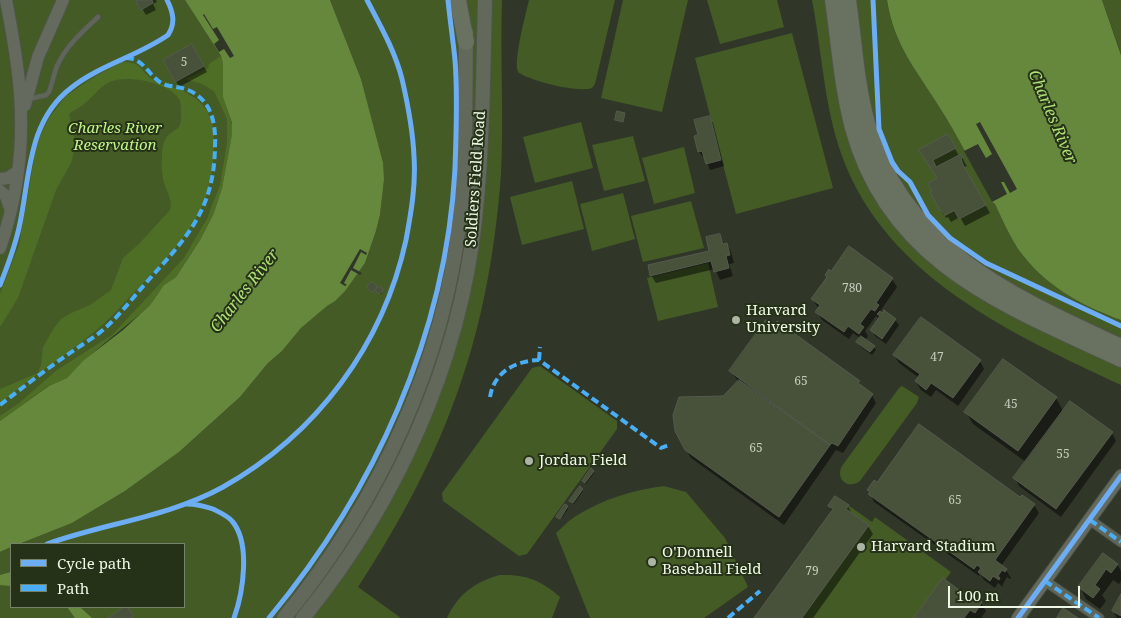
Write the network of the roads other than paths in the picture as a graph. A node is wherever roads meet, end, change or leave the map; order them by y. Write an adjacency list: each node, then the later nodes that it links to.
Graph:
1 (6, 0): 12 (main road)
2 (63, 0): 12 (main road)
3 (458, 0): 11 (highway)
4 (466, 0): 11 (main road, Soldiers Field Road)
5 (485, 0): 27 (main road, Soldiers Field Road)
6 (828, 0): 10 (main road)
7 (833, 0): 10 (highway)
8 (848, 0): 18 (highway)
9 (98, 17): 12 (lane)
10 (839, 40): 19 (highway)
11 (466, 42): 25 (main road, Soldiers Field Road)
12 (24, 100): 13 (main road)
13 (17, 172): 14 (main road); 16 (main road)
14 (0, 179)
15 (0, 191): 16 (main road)
16 (11, 210): 17 (main road)
17 (0, 248)
18 (968, 265): 20 (highway); 21 (highway)
19 (1001, 302): 22 (highway); 23 (highway)
20 (1121, 335)
21 (1121, 347)
22 (1121, 359)
23 (1121, 371)
24 (1121, 476): 26 (main road)
25 (354, 520): 27 (lane); 30 (main road, Soldiers Field Road)
26 (1090, 520): 28 (street); 29 (main road)
27 (367, 527): 31 (main road, Soldiers Field Road)
28 (1121, 542)
29 (1045, 581): 32 (main road); 33 (street)
30 (284, 618)
31 (303, 618)
32 (1018, 618)
33 (1099, 618)

